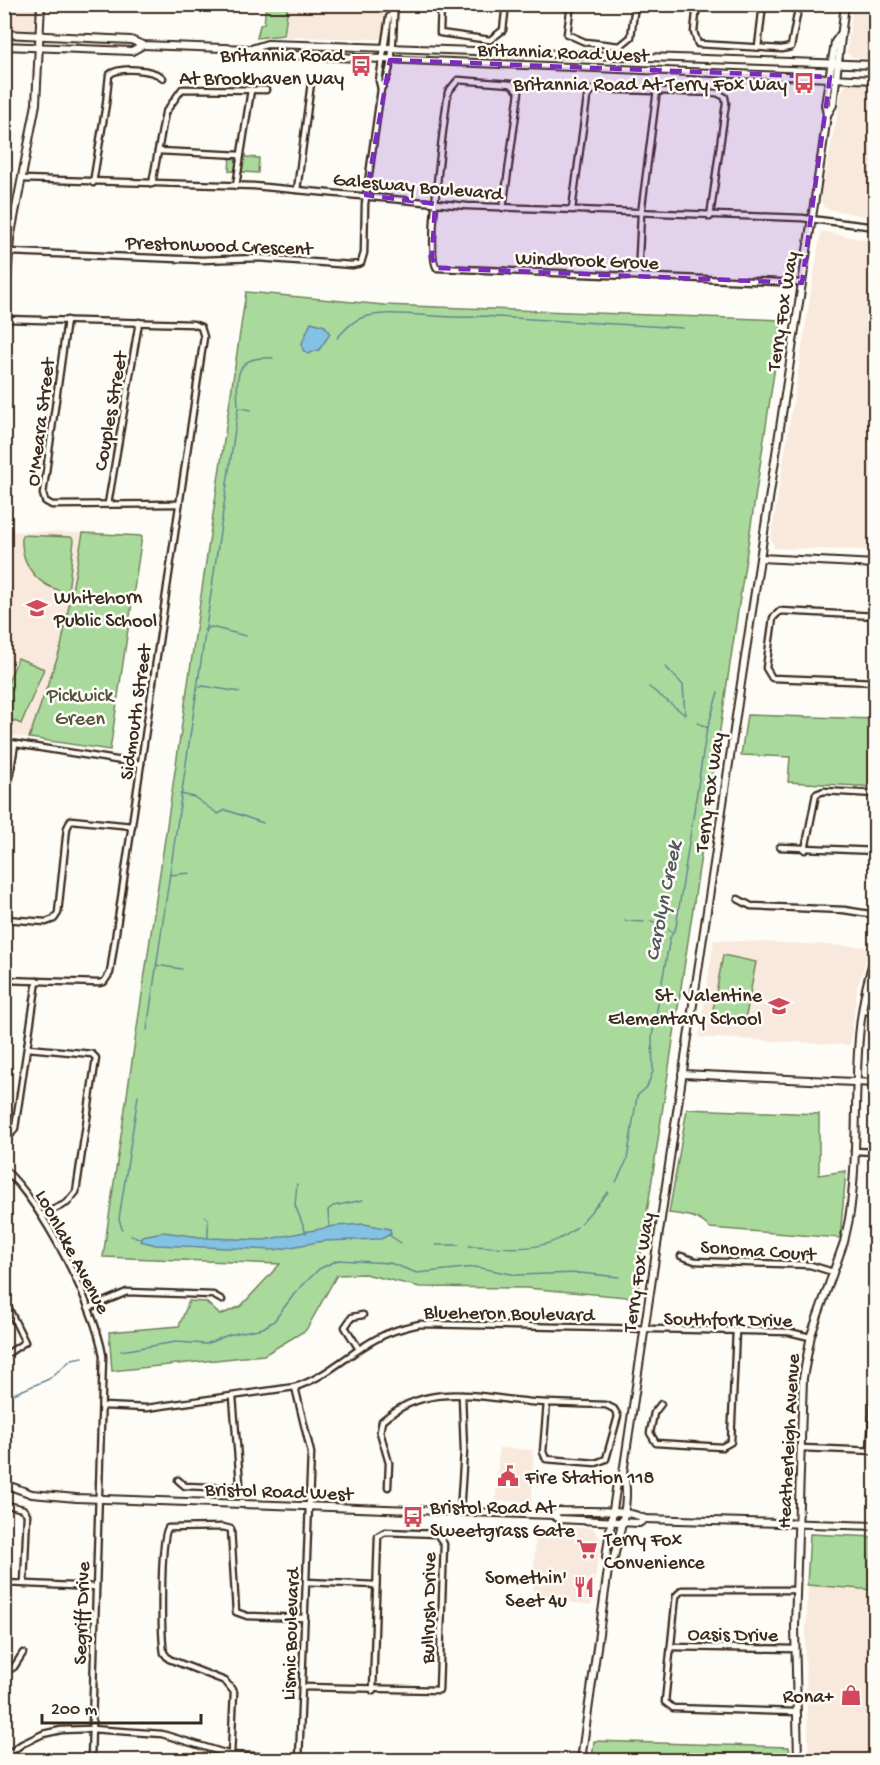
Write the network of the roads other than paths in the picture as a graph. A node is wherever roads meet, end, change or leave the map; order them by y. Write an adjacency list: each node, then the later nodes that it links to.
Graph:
1 (41, 4): 13 (street)
2 (395, 4): 11 (street)
3 (441, 4): 4 (street)
4 (506, 4)
5 (571, 4): 6 (street)
6 (635, 4)
7 (697, 4): 17 (street)
8 (763, 4): 17 (street)
9 (799, 4): 17 (street)
10 (845, 4): 21 (street, Terry Fox Way)
11 (394, 12): 19 (street); 20 (street)
12 (4, 34): 13 (street, Britannia Road West)
13 (40, 35): 14 (street, Britannia Road West); 16 (street)
14 (143, 45): 16 (street, Britannia Road West); 18 (street, Britannia Road West)
15 (4, 46): 16 (street, Britannia Road West)
16 (39, 47): 33 (street)
17 (758, 47)
18 (250, 49): 19 (street, Britannia Road West); 19 (street, Britannia Road West)
19 (383, 54): 20 (street, Britannia Road West); 20 (street, Britannia Road West); 27 (street)
20 (391, 54): 21 (street, Britannia Road West); 23 (street, Britannia Road West); 27 (street)
21 (835, 63): 22 (street, Britannia Road West); 23 (street, Terry Fox Way)
22 (876, 65)
23 (833, 77): 25 (street, Britannia Road West); 46 (street, Terry Fox Way)
24 (163, 78): 34 (street)
25 (876, 80)
26 (311, 83): 37 (street)
27 (381, 89): 38 (street)
28 (251, 90): 29 (street); 31 (street); 32 (street)
29 (266, 90)
30 (657, 90): 41 (street); 42 (street); 45 (street)
31 (158, 151): 32 (street); 35 (street)
32 (241, 155): 36 (street)
33 (22, 179): 34 (street, Galesway Boulevard); 44 (street)
34 (93, 183): 35 (street, Galesway Boulevard)
35 (152, 184): 36 (street, Galesway Boulevard)
36 (237, 186): 37 (street, Galesway Boulevard)
37 (297, 190): 38 (street, Galesway Boulevard)
38 (366, 195): 39 (street, Galesway Boulevard); 48 (street, Prestonwood Crescent)
39 (435, 204): 40 (street, Galesway Boulevard); 40 (street); 49 (street, Windbrook Grove)
40 (503, 208): 41 (street, Galesway Boulevard)
41 (572, 209): 42 (street, Galesway Boulevard)
42 (641, 214): 45 (street, Galesway Boulevard); 49 (street)
43 (4, 216): 44 (street)
44 (14, 217): 48 (street)
45 (710, 217): 46 (street, Galesway Boulevard)
46 (812, 219): 47 (street, Galesway Boulevard); 50 (street, Terry Fox Way)
47 (876, 227)
48 (9, 252): 51 (street)
49 (638, 276): 50 (street, Windbrook Grove)
50 (802, 283): 56 (street, Terry Fox Way)
51 (5, 321): 52 (street, Sidmouth Street)
52 (67, 321): 53 (street, Sidmouth Street); 54 (street, O'Meara Street)
53 (139, 322): 54 (street, Couples Street); 55 (street, Sidmouth Street)
54 (108, 504): 55 (street, O'Meara Street)
55 (179, 504): 62 (street, Sidmouth Street)
56 (761, 558): 57 (street); 78 (street, Terry Fox Way)
57 (876, 564)
58 (876, 616): 59 (street)
59 (876, 682)
60 (4, 742): 61 (street)
61 (15, 744): 62 (street); 64 (street)
62 (141, 764): 65 (street, Sidmouth Street)
63 (876, 794): 67 (street)
64 (4, 813)
65 (132, 826): 71 (street); 74 (street, Sidmouth Street)
66 (780, 847): 67 (street)
67 (805, 850): 68 (street)
68 (876, 851)
69 (738, 899): 70 (street)
70 (876, 915)
71 (4, 919)
72 (876, 952): 75 (street, Heatherleigh Avenue)
73 (4, 980): 74 (street, Sidmouth Street)
74 (38, 981): 77 (street)
75 (863, 1011): 76 (street); 79 (street, Heatherleigh Avenue)
76 (876, 1012)
77 (28, 1048): 81 (street); 85 (street)
78 (682, 1074): 79 (street); 92 (street, Terry Fox Way)
79 (858, 1082): 80 (street); 82 (street, Heatherleigh Avenue)
80 (876, 1083)
81 (4, 1145)
82 (854, 1151): 83 (street); 87 (street, Heatherleigh Avenue)
83 (876, 1152)
84 (4, 1169): 85 (street, Loonlake Avenue)
85 (42, 1215): 90 (street, Loonlake Avenue)
86 (681, 1256): 87 (street, Sonoma Court)
87 (833, 1272): 94 (street, Heatherleigh Avenue)
88 (4, 1299): 96 (street)
89 (222, 1300): 90 (street)
90 (89, 1308): 103 (street, Loonlake Avenue)
91 (363, 1315): 95 (street)
92 (644, 1330): 93 (street, Southfork Drive); 95 (street, Blueheron Boulevard); 106 (street, Terry Fox Way)
93 (736, 1331): 94 (street, Southfork Drive); 102 (street)
94 (810, 1337): 104 (street, Heatherleigh Avenue)
95 (358, 1350): 98 (street, Blueheron Boulevard)
96 (4, 1356)
97 (876, 1362): 105 (street)
98 (295, 1387): 100 (street, Blueheron Boulevard); 112 (street, Lismic Boulevard)
99 (462, 1395): 101 (street); 109 (street); 115 (street)
100 (233, 1397): 103 (street, Blueheron Boulevard); 107 (street)
101 (547, 1403): 101 (street)
102 (661, 1404)
103 (103, 1406): 110 (street, Loonlake Avenue)
104 (801, 1448): 105 (street); 119 (street, Heatherleigh Avenue)
105 (873, 1451)
106 (623, 1473): 113 (street, Terry Fox Way); 114 (street, Terry Fox Way)
107 (178, 1480)
108 (4, 1484): 110 (street, Bristol Road West)
109 (388, 1487)
110 (99, 1498): 112 (street, Bristol Road West); 127 (street, Segriff Drive)
111 (4, 1504): 125 (street)
112 (308, 1509): 115 (street, Bristol Road West); 123 (street, Lismic Boulevard)
113 (613, 1513): 114 (street, Bristol Road West); 116 (street, Bristol Road West); 118 (street, Terry Fox Way)
114 (622, 1513): 117 (street, Bristol Road West); 120 (street, Terry Fox Way)
115 (460, 1514): 116 (street, Bristol Road West)
116 (553, 1515): 118 (street, Bristol Road West)
117 (645, 1518): 119 (street, Bristol Road West); 120 (street, Bristol Road West)
118 (612, 1521): 120 (street, Bristol Road West); 122 (street, Terry Fox Way)
119 (798, 1521): 121 (street, Bristol Road West); 128 (street, Heatherleigh Avenue)
120 (621, 1522): 122 (street, Terry Fox Way)
121 (876, 1526)
122 (609, 1563): 143 (street, Terry Fox Way)
123 (306, 1582): 126 (street); 129 (street, Lismic Boulevard)
124 (4, 1583): 125 (street)
125 (24, 1584): 127 (street)
126 (376, 1585): 135 (street, Bullrush Drive); 135 (street, Bullrush Drive)
127 (96, 1587): 137 (street, Segriff Drive)
128 (796, 1590): 130 (street); 131 (street, Heatherleigh Avenue)
129 (305, 1618): 134 (street, Lismic Boulevard); 138 (street)
130 (671, 1647): 131 (street, Oasis Drive); 136 (street)
131 (795, 1648): 136 (street, Heatherleigh Avenue)
132 (23, 1653): 133 (street)
133 (4, 1673)
134 (303, 1687): 135 (street, Bullrush Drive); 140 (street, Lismic Boulevard)
135 (373, 1691)
136 (796, 1712): 144 (street, Heatherleigh Avenue)
137 (91, 1729): 138 (street); 139 (street); 141 (street, Segriff Drive)
138 (231, 1755): 140 (street)
139 (4, 1757)
140 (299, 1760): 142 (street)
141 (90, 1761)
142 (344, 1761)
143 (581, 1761)
144 (798, 1761)

